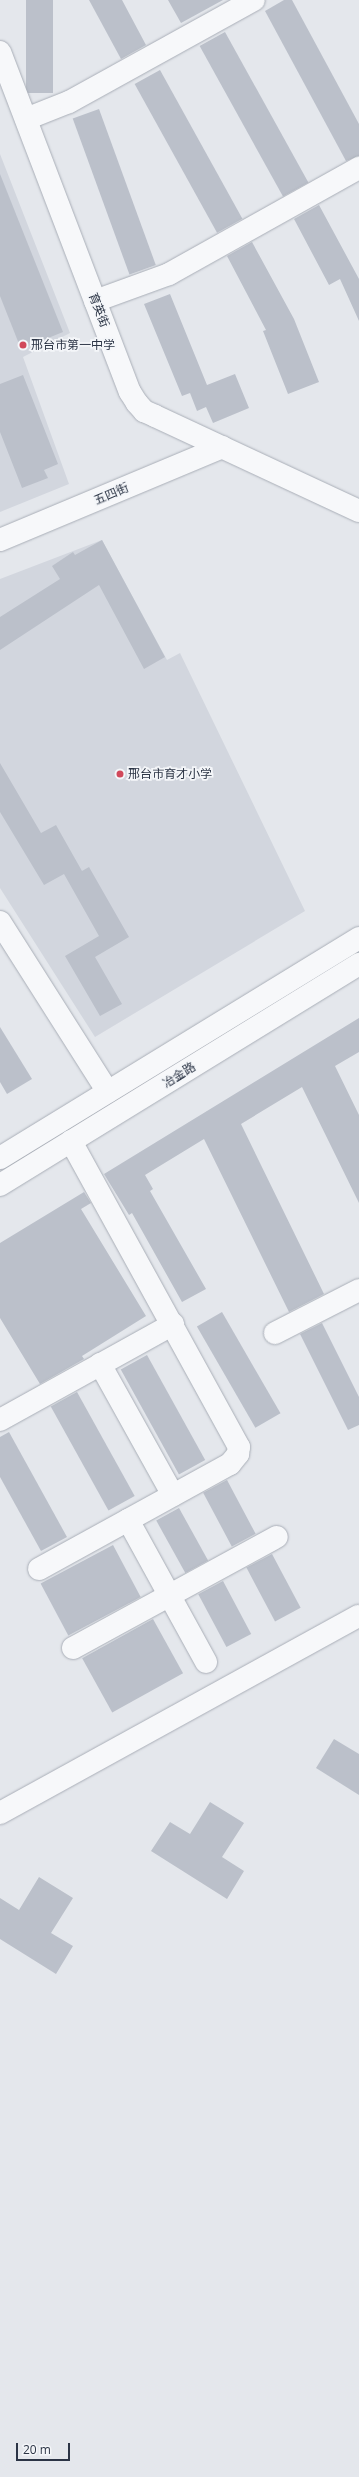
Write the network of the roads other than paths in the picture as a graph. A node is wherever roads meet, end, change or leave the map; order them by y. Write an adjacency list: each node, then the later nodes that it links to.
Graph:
1 (254, 0): 3 (street)
2 (0, 52): 3 (street, 育英街)
3 (26, 119): 5 (street, 育英街)
4 (359, 168): 5 (street)
5 (95, 301): 6 (street, 育英街)
6 (222, 447): 7 (street, 育英街); 8 (street, 五四街)
7 (359, 511)
8 (0, 540)
9 (2, 931): 12 (street)
10 (359, 938): 12 (street, 冶金路)
11 (359, 964): 13 (street, 冶金路)
12 (108, 1092): 14 (street, 冶金路)
13 (71, 1142): 15 (street, 冶金路); 17 (street)
14 (0, 1158)
15 (0, 1185)
16 (359, 1290): 18 (street)
17 (173, 1324): 19 (street); 21 (street)
18 (274, 1333)
19 (100, 1364): 20 (street); 21 (street)
20 (0, 1420)
21 (173, 1495): 22 (street)
22 (128, 1520): 24 (street); 25 (street)
23 (277, 1537): 25 (street)
24 (38, 1569)
25 (170, 1596): 27 (street); 28 (street)
26 (359, 1616): 29 (street)
27 (73, 1648)
28 (206, 1662)
29 (0, 1813)

